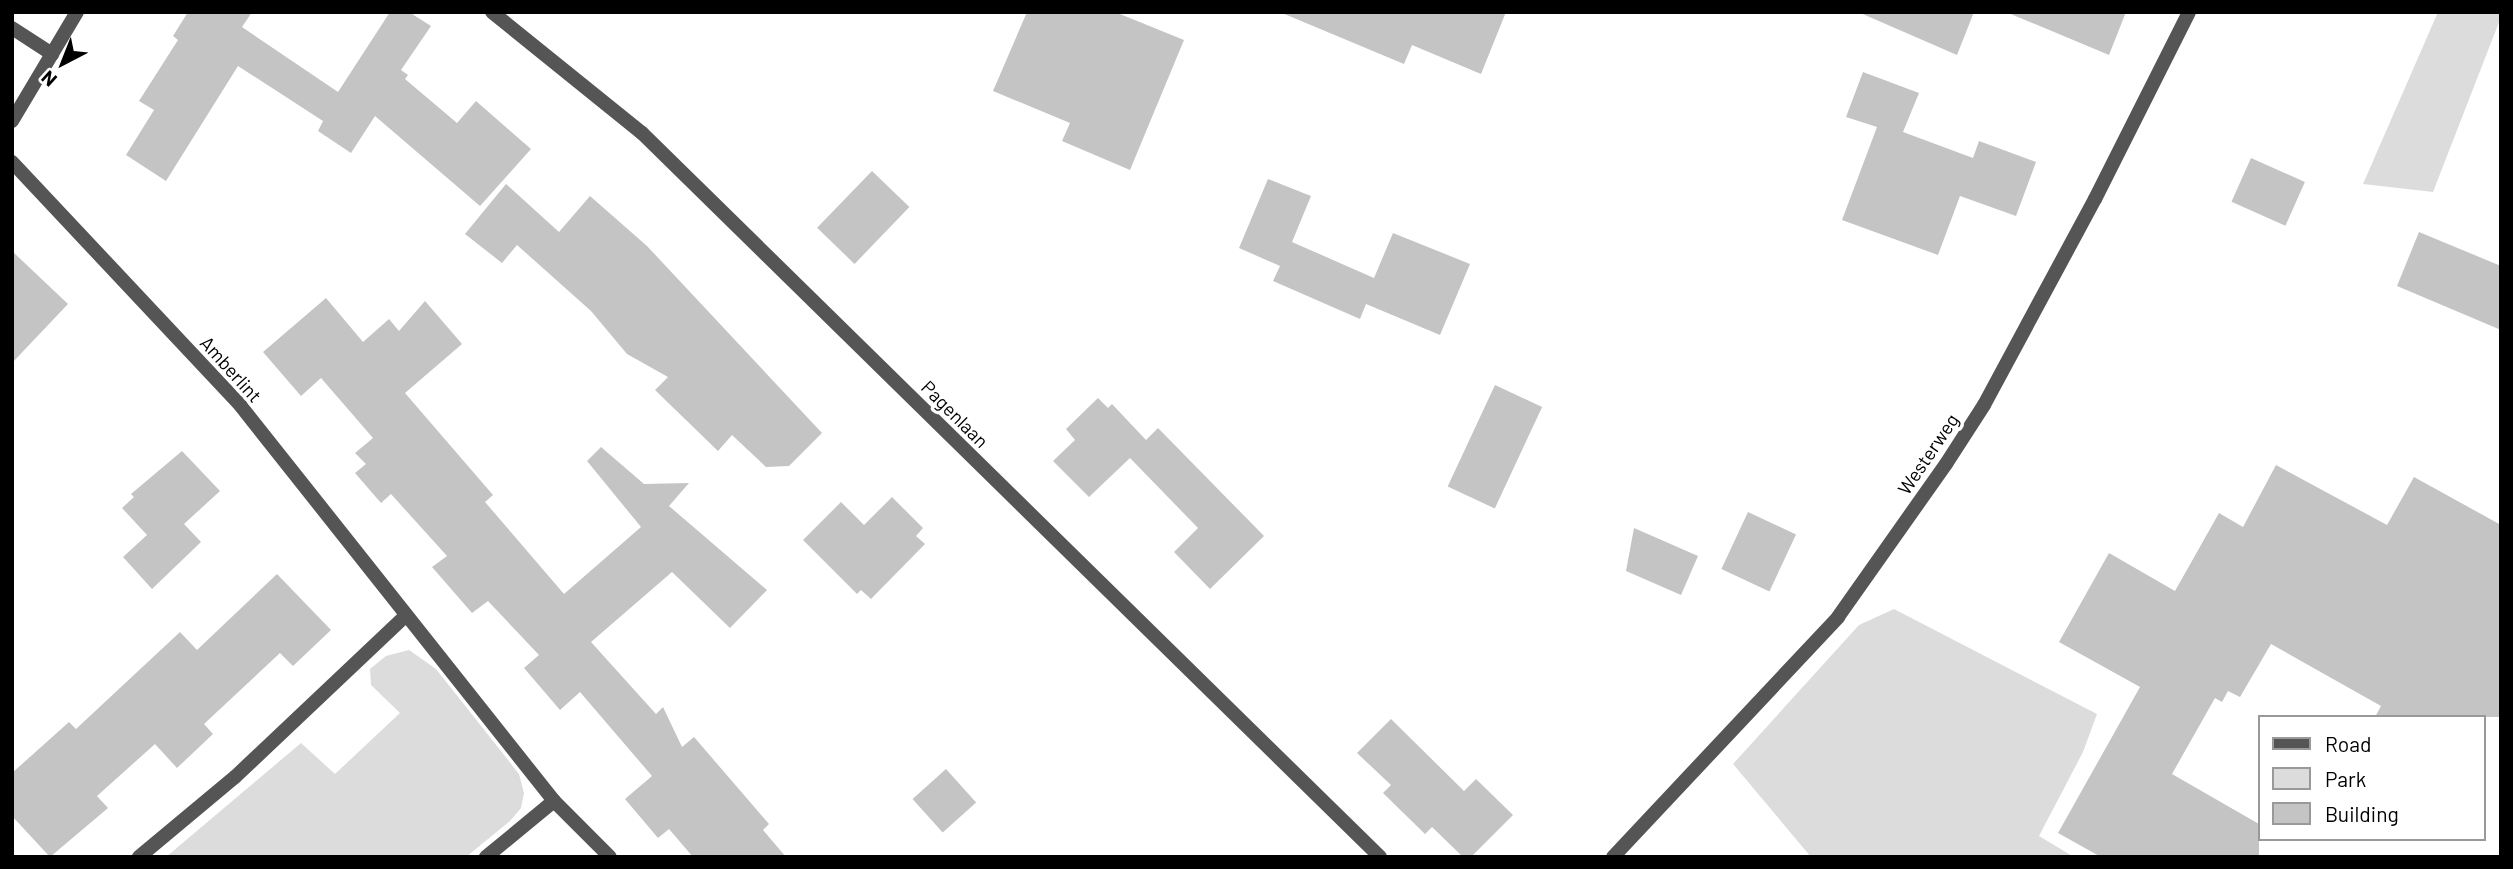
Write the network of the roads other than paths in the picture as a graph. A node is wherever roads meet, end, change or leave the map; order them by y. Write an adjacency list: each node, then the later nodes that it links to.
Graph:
1 (77, 12): 5 (street)
2 (492, 12): 13 (street, Pagenlaan)
3 (2189, 12): 14 (street, Westerweg)
4 (12, 28): 5 (street)
5 (52, 54): 6 (street)
6 (12, 121)
7 (12, 162): 8 (street, Amberlint)
8 (405, 616): 9 (street, Amberlint); 10 (street)
9 (554, 801): 11 (street); 12 (street, Amberlint)
10 (139, 857)
11 (486, 857)
12 (610, 857)
13 (1380, 857)
14 (1614, 857)

